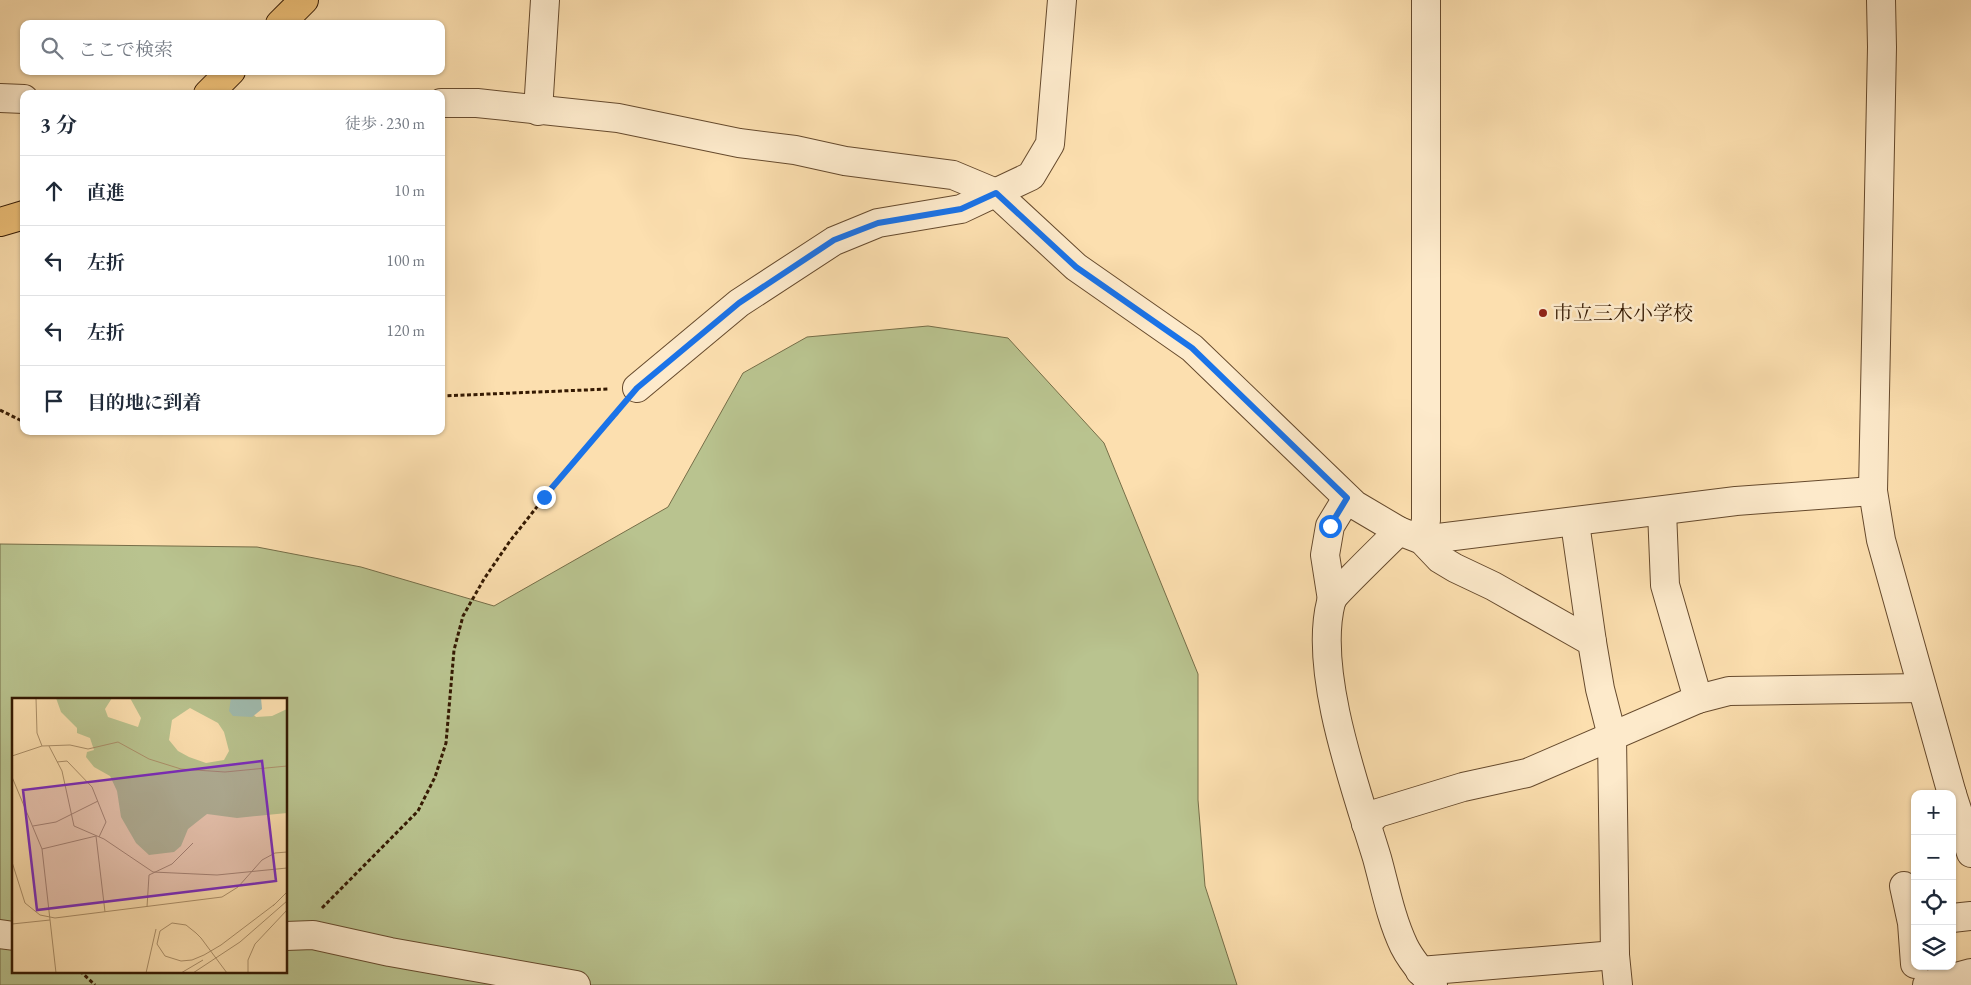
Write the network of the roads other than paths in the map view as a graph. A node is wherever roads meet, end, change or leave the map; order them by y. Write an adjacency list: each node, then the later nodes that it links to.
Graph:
1 (304, 0): 6 (main road)
2 (544, 0): 12 (street)
3 (1062, 0): 13 (street)
4 (1426, 0): 21 (street)
5 (1881, 0): 17 (street)
6 (284, 20)
7 (227, 75): 8 (main road)
8 (212, 90)
9 (0, 98): 10 (street)
10 (20, 99)
11 (445, 103): 12 (street)
12 (538, 111): 13 (street)
13 (996, 193): 16 (street); 18 (street)
14 (20, 216): 15 (main road)
15 (0, 222)
16 (637, 388)
17 (1873, 491): 19 (street); 24 (street)
18 (1347, 498): 21 (street); 22 (street)
19 (1662, 511): 20 (street); 25 (street)
20 (1575, 522): 21 (street); 23 (street)
21 (1410, 536): 22 (street); 23 (street)
22 (1332, 600): 29 (street)
23 (1592, 642): 26 (street)
24 (1922, 688): 25 (street); 27 (street)
25 (1698, 699): 26 (street)
26 (1612, 736): 29 (street); 36 (street)
27 (1951, 790)
28 (1956, 806): 30 (street)
29 (1366, 824): 39 (street)
30 (1971, 853)
31 (1904, 886): 32 (street)
32 (1911, 915)
33 (1971, 916): 34 (street)
34 (1956, 918)
35 (299, 935): 40 (street)
36 (1615, 955): 39 (street); 41 (street)
37 (1916, 970): 42 (street)
38 (1971, 973): 43 (street)
39 (1427, 978)
40 (576, 985)
41 (1618, 985)
42 (1918, 985)
43 (1927, 985)

